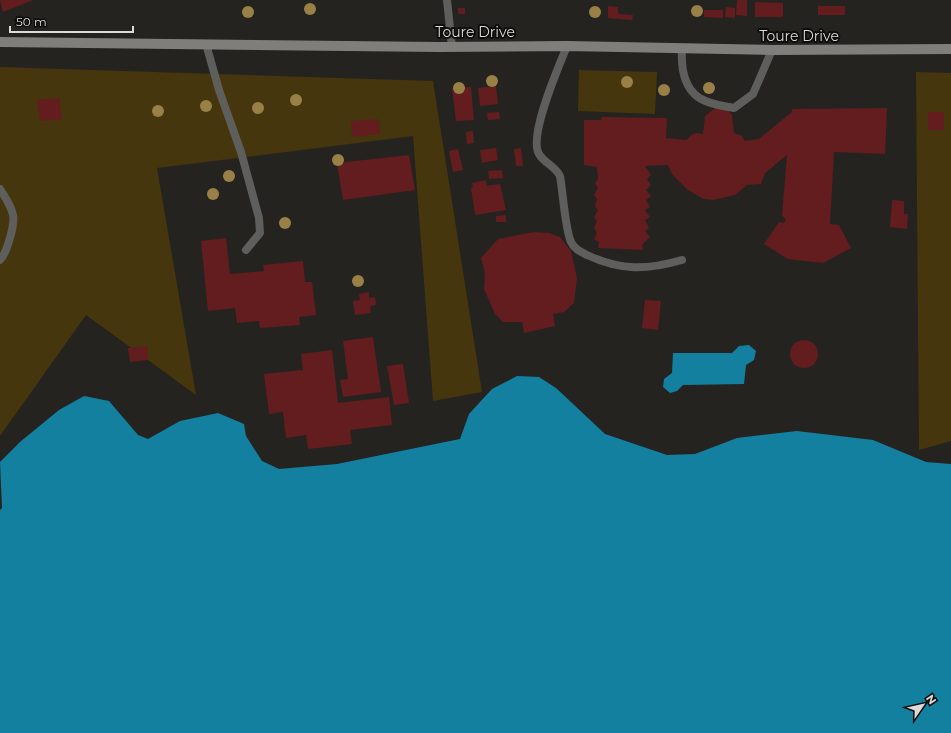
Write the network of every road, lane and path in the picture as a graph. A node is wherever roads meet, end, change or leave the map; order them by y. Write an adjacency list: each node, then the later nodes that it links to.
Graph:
1 (447, 0): 4 (lane)
2 (0, 42): 3 (street, Toure Drive)
3 (206, 44): 4 (street, Toure Drive); 10 (lane)
4 (452, 46): 5 (street, Toure Drive)
5 (567, 46): 6 (street, Toure Drive); 12 (lane)
6 (682, 48): 8 (street, Toure Drive); 8 (lane)
7 (951, 49): 8 (street, Toure Drive)
8 (772, 50)
9 (0, 189): 11 (lane)
10 (246, 250)
11 (0, 260)
12 (682, 260)

